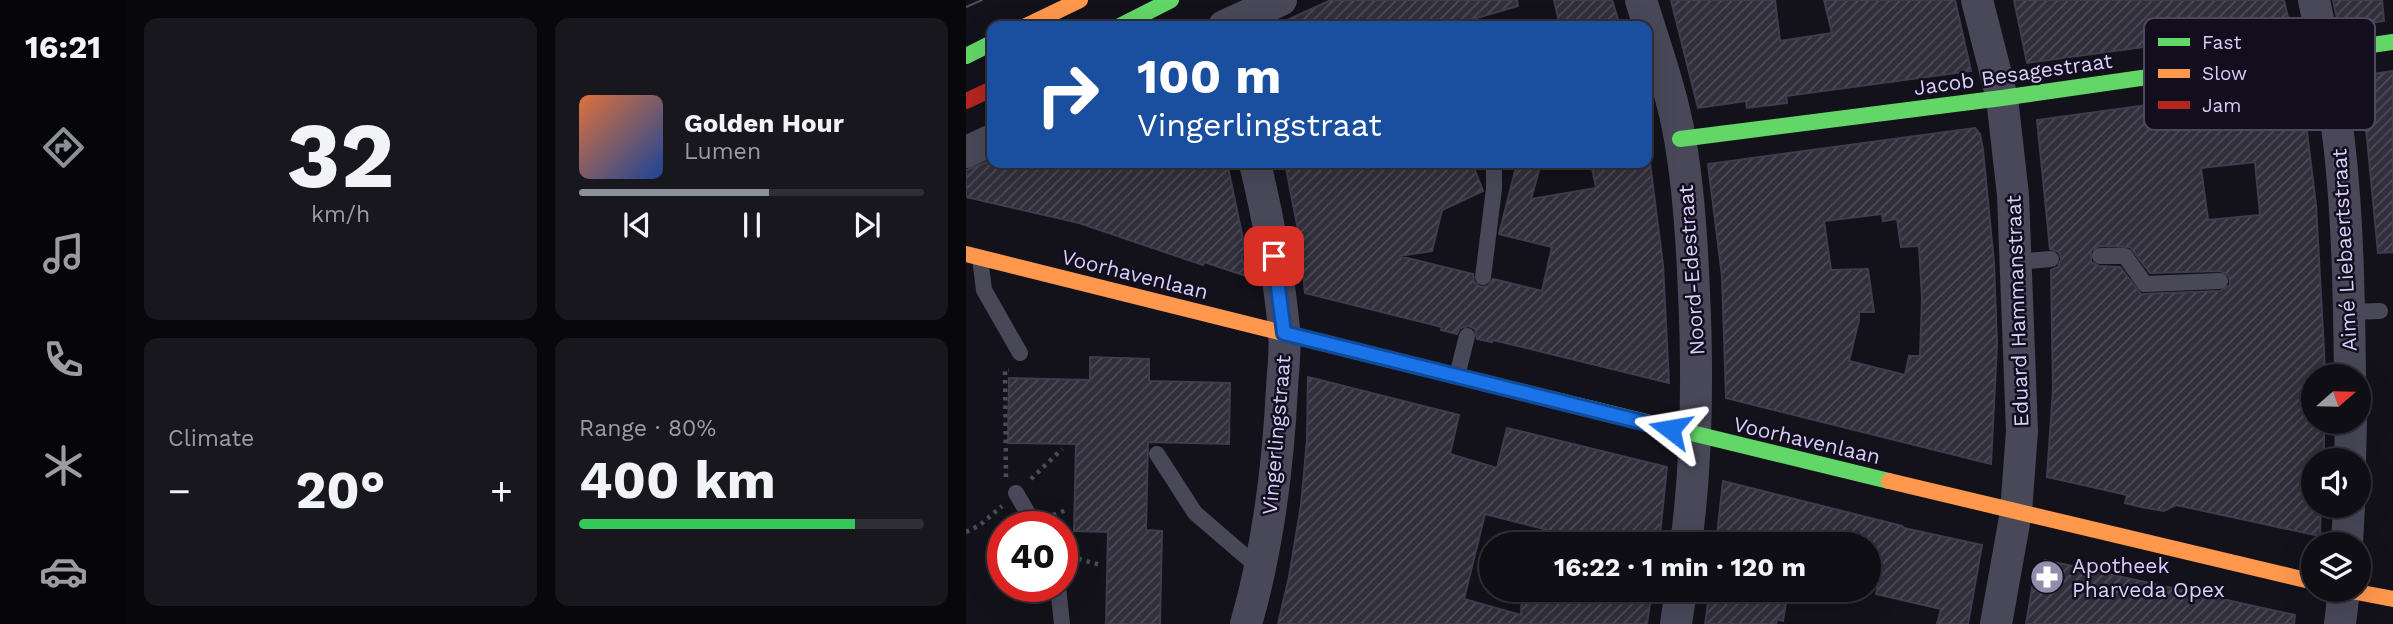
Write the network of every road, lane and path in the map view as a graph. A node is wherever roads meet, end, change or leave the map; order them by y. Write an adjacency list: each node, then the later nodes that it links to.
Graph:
1 (1080, 0): 8 (street)
2 (1171, 0): 9 (street)
3 (1281, 0): 10 (street)
4 (1641, 0): 11 (street, Noord-Edestraat)
5 (1977, 0): 19 (street, Eduard Hammanstraat)
6 (2314, 0): 7 (street, Aimé Liebaertstraat)
7 (2318, 18)
8 (1036, 21)
9 (1130, 21)
10 (1235, 21)
11 (1647, 21)
12 (1652, 36): 22 (street, Noord-Edestraat)
13 (2393, 42): 14 (street, Jacob Besagestraat)
14 (2375, 44)
15 (987, 46): 16 (street)
16 (966, 56)
17 (2144, 77): 19 (street, Jacob Besagestraat)
18 (987, 91): 20 (street)
19 (2001, 98): 22 (street, Jacob Besagestraat); 30 (street, Eduard Hammanstraat)
20 (966, 101)
21 (2337, 130): 36 (street, Aimé Liebaertstraat)
22 (1680, 139): 38 (street, Noord-Edestraat)
23 (987, 142): 24 (street)
24 (966, 152)
25 (1256, 168): 33 (street, Vingerlingstraat)
26 (1494, 168): 31 (lane)
27 (973, 256): 33 (street, Voorhavenlaan); 35 (lane)
28 (2100, 257): 32 (lane)
29 (2051, 260): 30 (lane)
30 (2016, 262): 42 (street, Eduard Hammanstraat)
31 (1483, 277)
32 (2220, 281)
33 (1284, 333): 37 (street, Voorhavenlaan); 46 (street, Vingerlingstraat)
34 (1467, 336): 37 (lane)
35 (1020, 353): 40 (path)
36 (2353, 364)
37 (1457, 376): 38 (street, Voorhavenlaan)
38 (1697, 436): 42 (street, Voorhavenlaan); 43 (street, Noord-Edestraat)
39 (1157, 454): 46 (lane)
40 (1011, 491): 41 (lane)
41 (1025, 511)
42 (2016, 512): 47 (street, Voorhavenlaan); 56 (street, Eduard Hammanstraat)
43 (1687, 532)
44 (1078, 559): 45 (path)
45 (1100, 565)
46 (1259, 569): 54 (street, Vingerlingstraat)
47 (2301, 579)
48 (2371, 595): 49 (street)
49 (2393, 599)
50 (1060, 602): 53 (lane)
51 (1679, 602): 55 (street)
52 (2343, 602): 57 (street)
53 (1062, 624)
54 (1246, 624)
55 (1676, 624)
56 (1996, 624)
57 (2340, 624)

